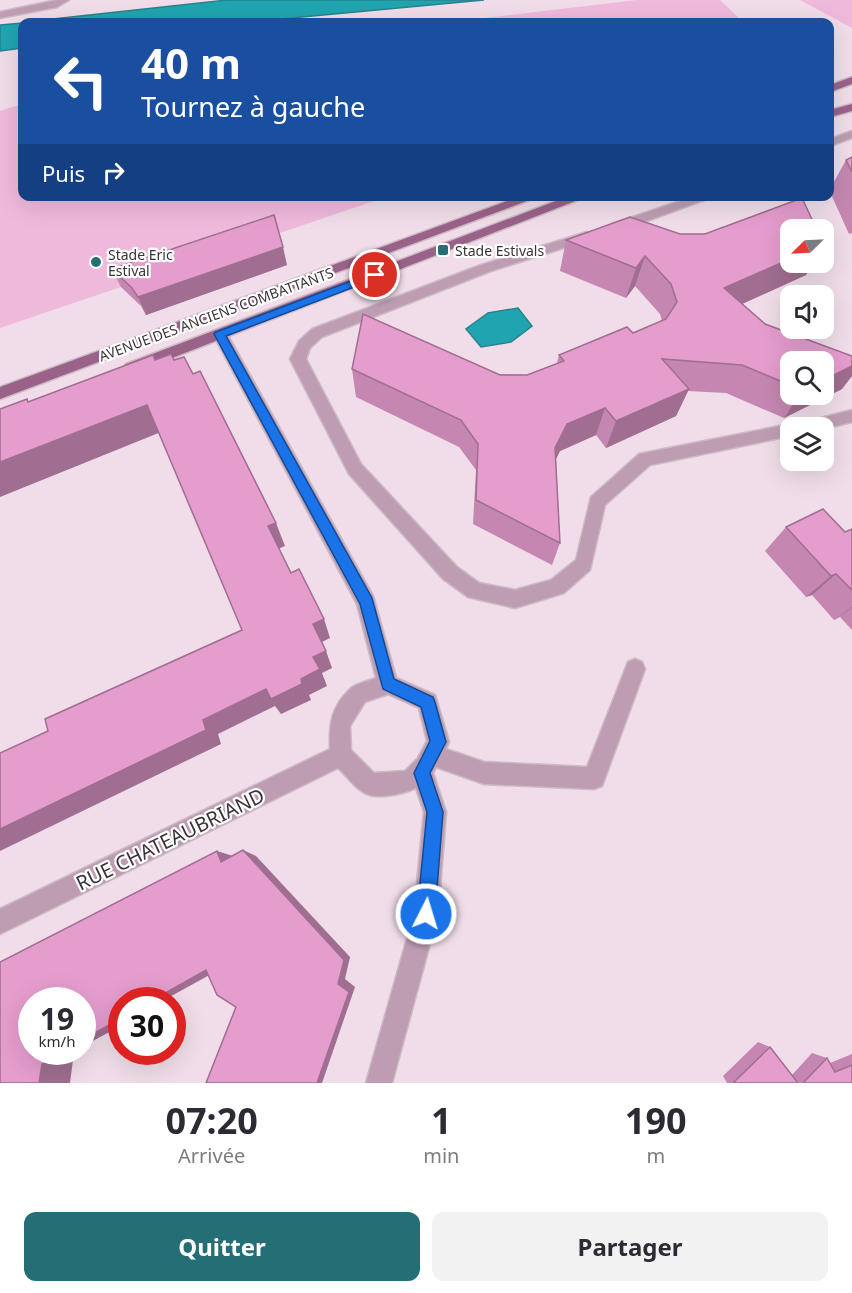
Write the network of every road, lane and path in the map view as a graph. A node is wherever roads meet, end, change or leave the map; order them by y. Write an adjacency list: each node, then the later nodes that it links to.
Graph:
1 (64, 0): 2 (street)
2 (0, 15)
3 (852, 80): 4 (main road)
4 (834, 87)
5 (852, 107): 6 (main road)
6 (834, 113)
7 (852, 134): 8 (street)
8 (834, 141)
9 (520, 201): 16 (main road, AVENUE DES ANCIENS COMBATTANTS)
10 (569, 201): 14 (main road, AVENUE DES ANCIENS COMBATTANTS)
11 (668, 201): 13 (street)
12 (692, 201): 13 (street)
13 (676, 208): 19 (street)
14 (220, 334): 15 (main road, AVENUE DES ANCIENS COMBATTANTS); 21 (street)
15 (116, 373)
16 (0, 393)
17 (852, 416): 18 (street)
18 (834, 420)
19 (780, 432)
20 (635, 669): 23 (street)
21 (388, 684): 22 (street); 23 (street)
22 (341, 755): 23 (street); 24 (street, RUE CHATEAUBRIAND)
23 (427, 764): 25 (street)
24 (0, 922)
25 (379, 1083)

